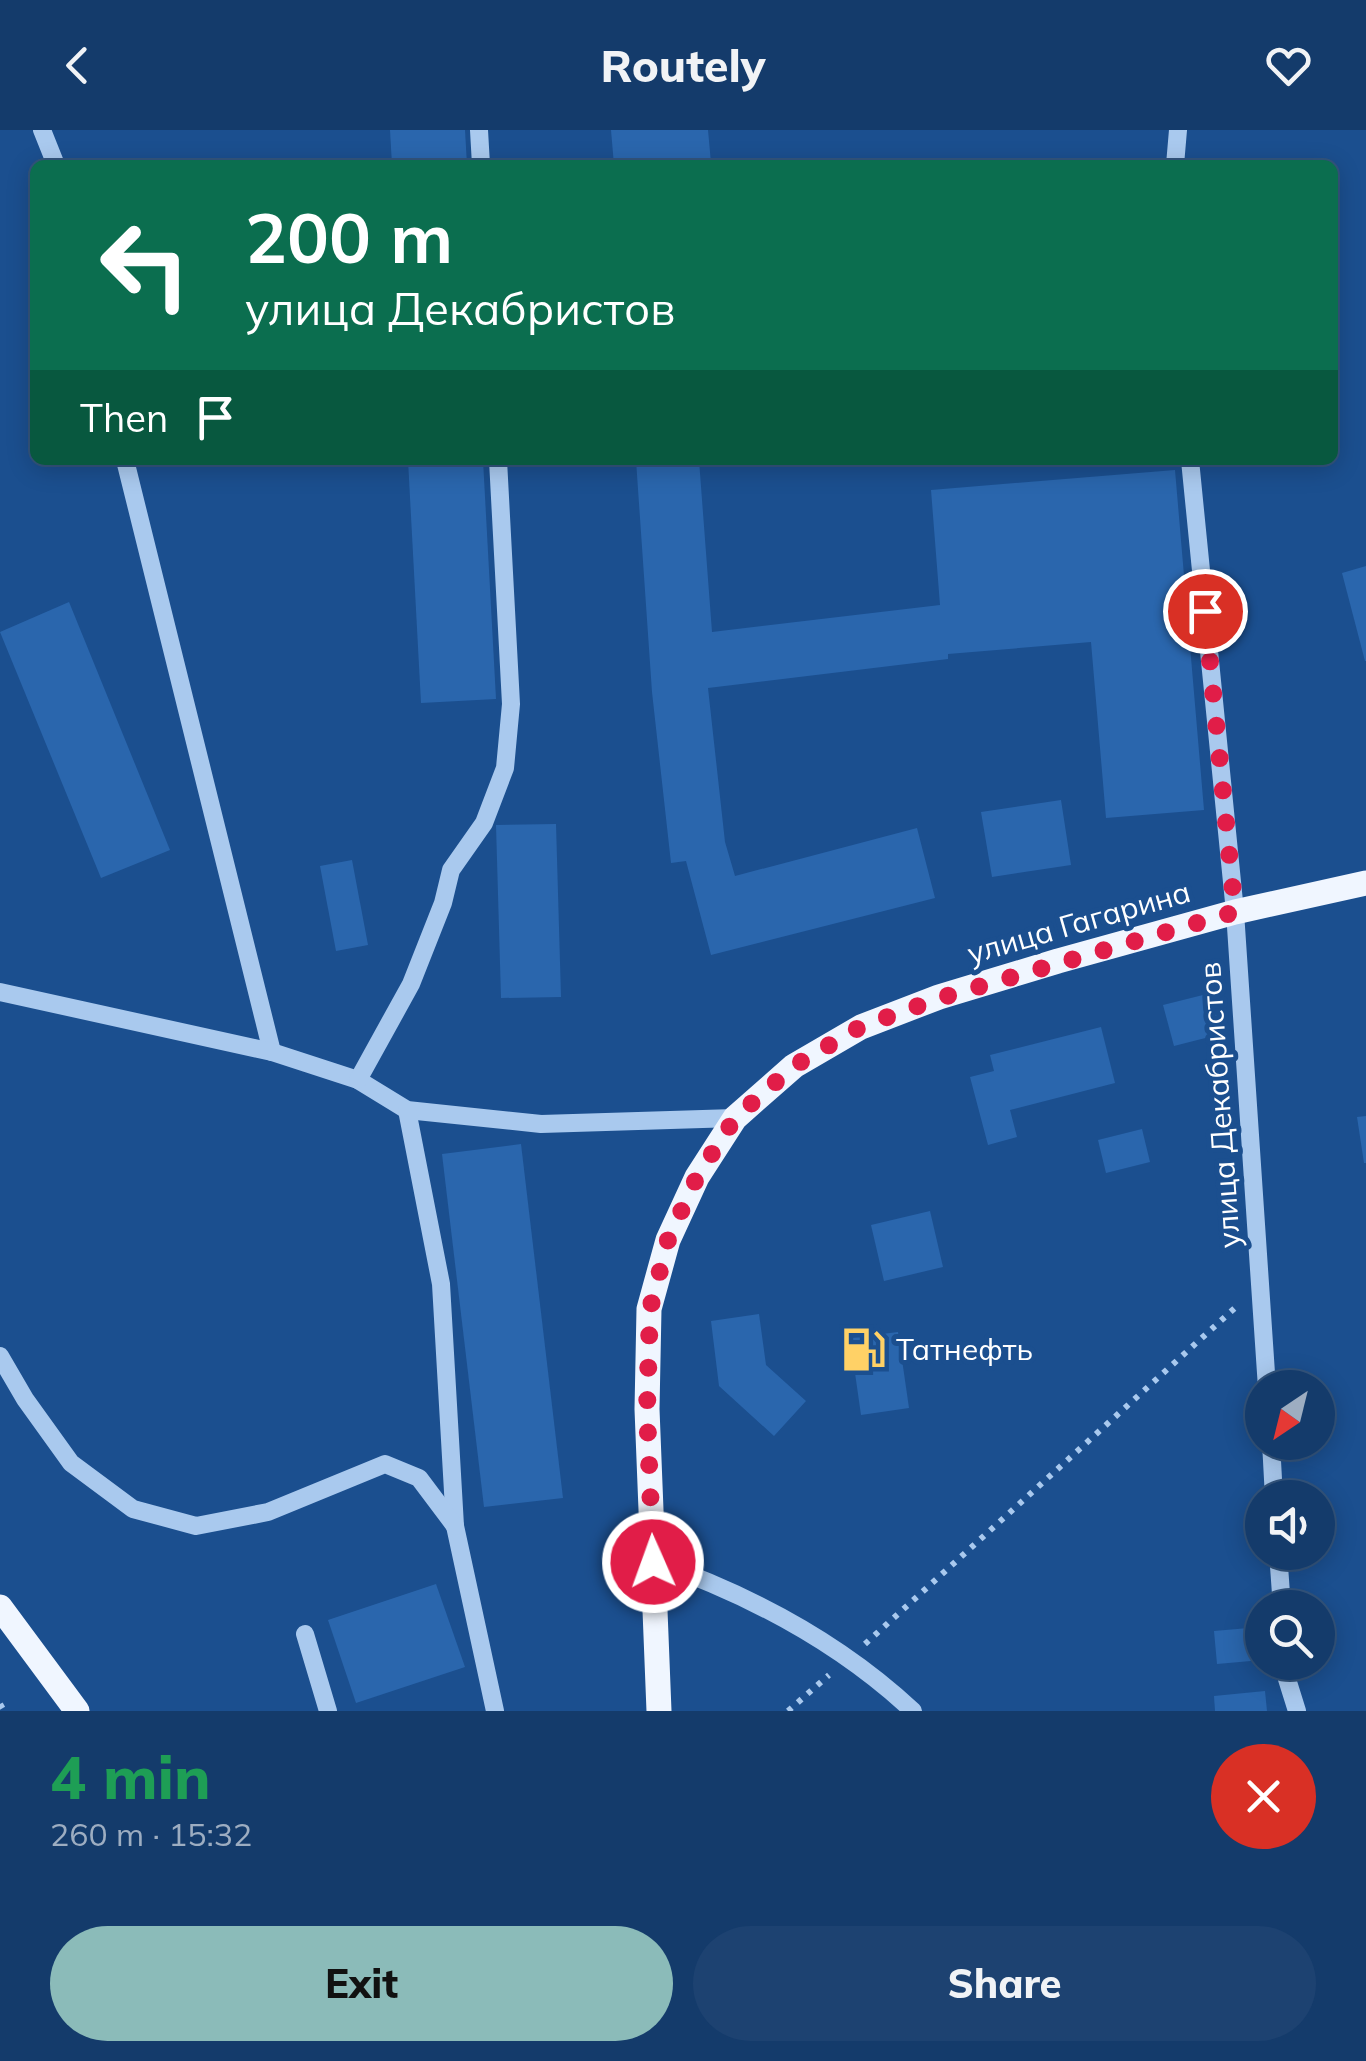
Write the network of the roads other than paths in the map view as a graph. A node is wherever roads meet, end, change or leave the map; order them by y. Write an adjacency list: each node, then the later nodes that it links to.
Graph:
1 (42, 130): 4 (street)
2 (480, 130): 5 (street)
3 (1178, 130): 6 (street)
4 (54, 160)
5 (481, 160)
6 (1175, 160)
7 (126, 465): 13 (street)
8 (498, 465): 14 (street)
9 (1190, 465): 11 (street, улица Декабристов)
10 (1366, 883): 11 (main road, улица Гагарина)
11 (1235, 912): 16 (main road, улица Гагарина); 18 (street, улица Декабристов)
12 (0, 992): 13 (street)
13 (272, 1052): 14 (street)
14 (358, 1080): 15 (street)
15 (407, 1110): 16 (street); 21 (street)
16 (735, 1118): 22 (main road, улица Гагарина)
17 (0, 1356): 20 (street)
18 (1266, 1370)
19 (0, 1386): 20 (street)
20 (24, 1399): 21 (street)
21 (455, 1526): 28 (street)
22 (653, 1562): 29 (main road, улица Гагарина); 30 (street)
23 (0, 1607): 26 (main road)
24 (306, 1634): 27 (street)
25 (1286, 1680): 31 (street)
26 (76, 1711)
27 (328, 1711)
28 (494, 1711)
29 (660, 1711)
30 (913, 1711)
31 (1297, 1711)

